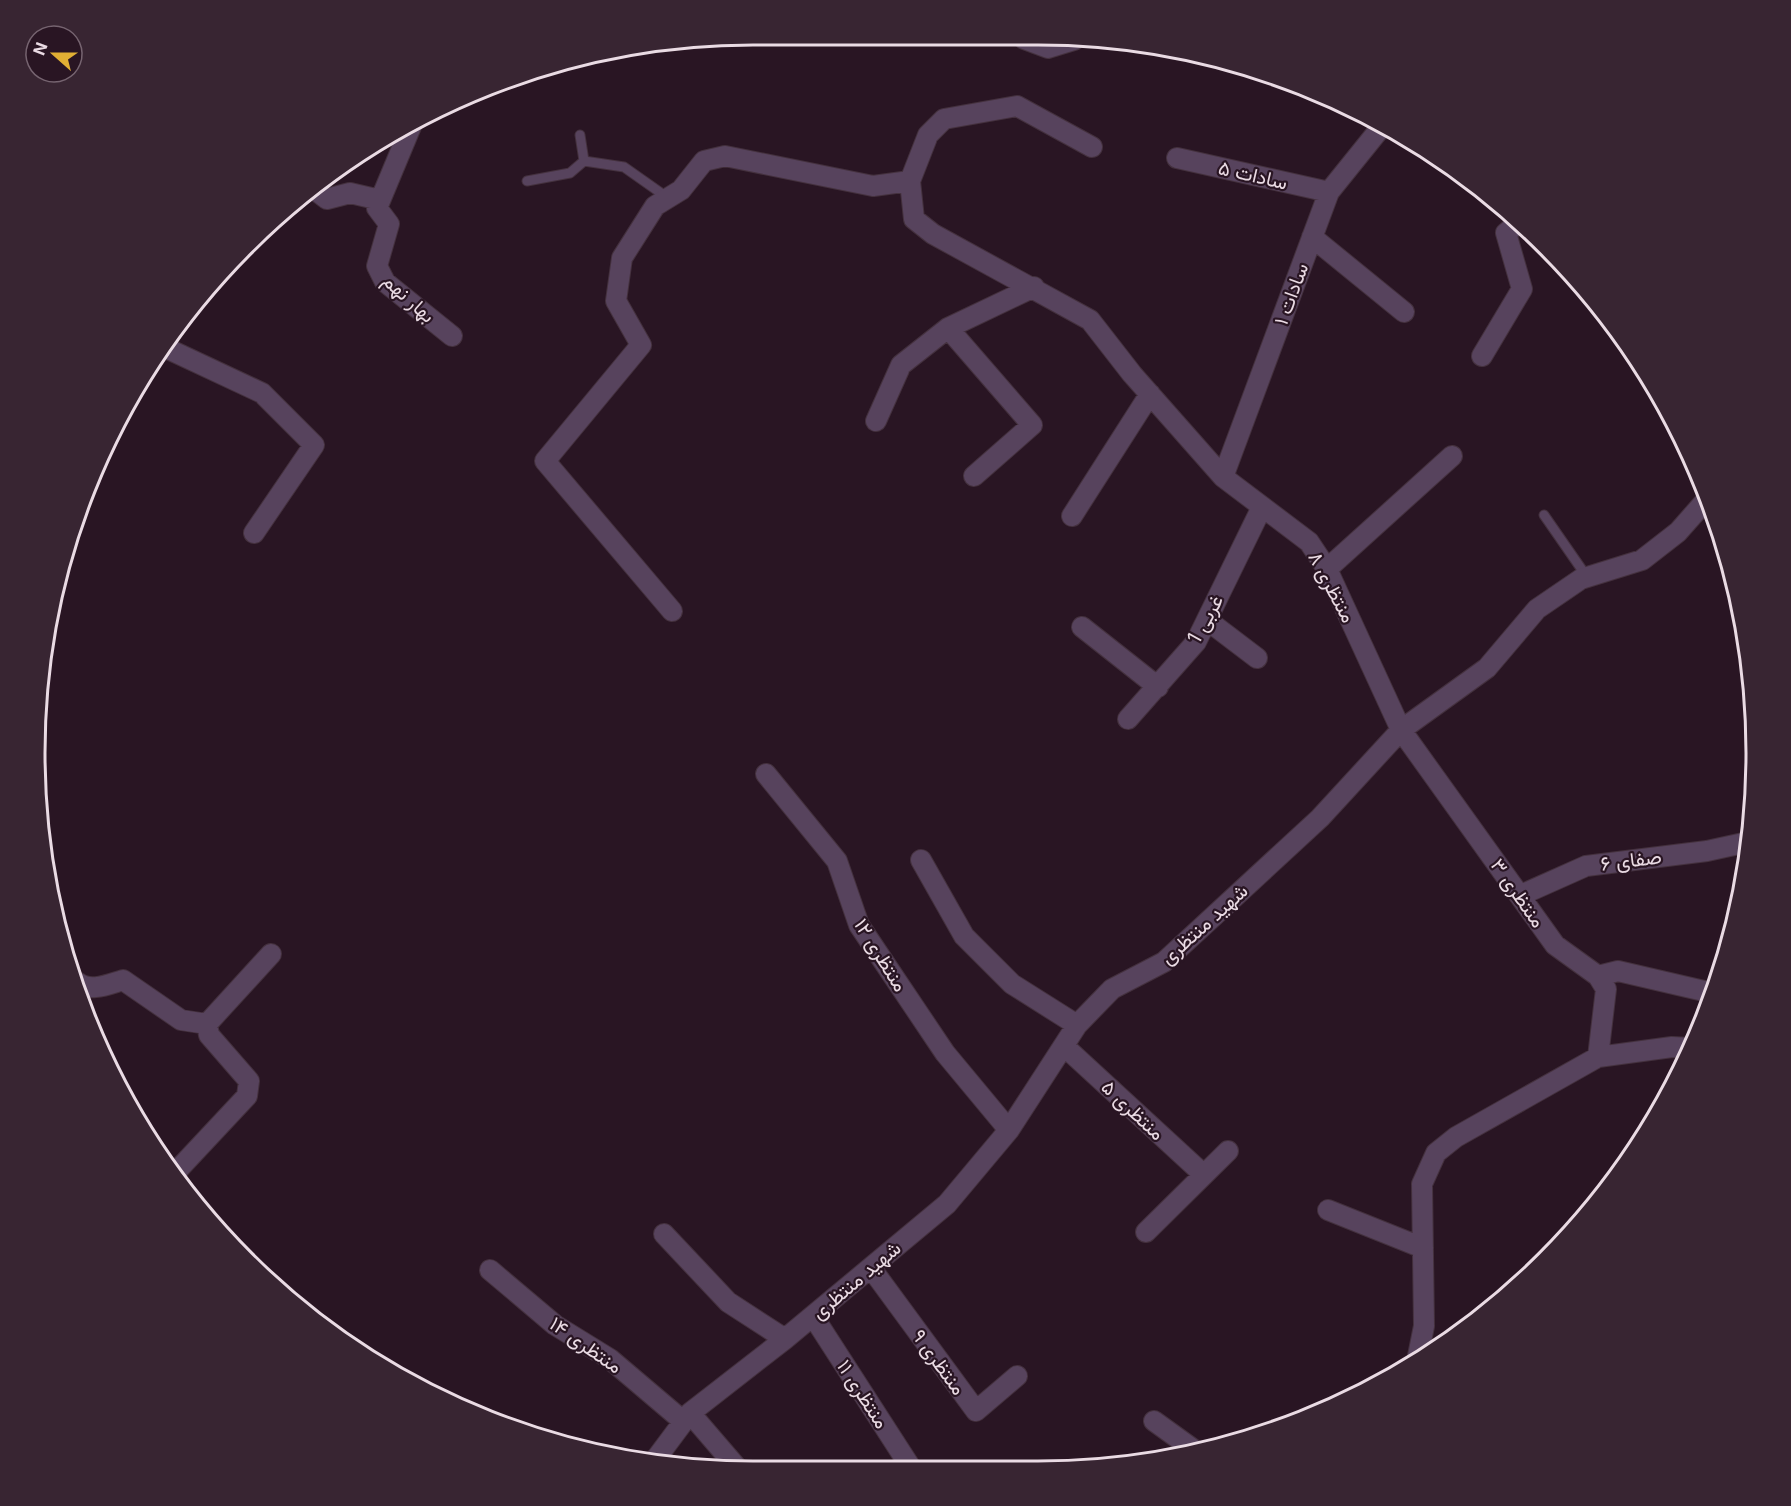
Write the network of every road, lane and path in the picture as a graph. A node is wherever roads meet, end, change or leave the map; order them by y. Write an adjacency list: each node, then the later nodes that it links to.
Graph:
1 (1040, 45): 2 (street)
2 (1055, 46)
3 (1377, 132): 11 (street, سادات ۱)
4 (580, 135): 8 (lane)
5 (407, 136): 14 (street)
6 (1092, 147): 10 (street)
7 (1177, 158): 11 (street, سادات ۵)
8 (584, 161): 9 (lane); 13 (lane)
9 (527, 181)
10 (910, 181): 13 (street); 17 (street, منتظری ۸)
11 (1329, 192): 16 (street, سادات ۱)
12 (319, 193): 14 (street)
13 (668, 198): 35 (street)
14 (380, 200): 20 (street, بهار نهم)
15 (1512, 228): 22 (street)
16 (1312, 237): 18 (street); 27 (street, سادات ۱)
17 (1034, 287): 19 (street); 23 (street, منتظری ۸)
18 (1404, 312)
19 (948, 328): 24 (street); 26 (street)
20 (452, 336)
21 (171, 350): 32 (street)
22 (1482, 356)
23 (1150, 394): 27 (street, منتظری ۸); 31 (street)
24 (876, 421)
25 (1452, 456): 33 (street)
26 (974, 476)
27 (1223, 477): 29 (street, منتظری ۸)
28 (1701, 506): 34 (street, شهید منتظری)
29 (1262, 507): 33 (street, منتظری ۸); 36 (street, غربی 1)
30 (1544, 515): 34 (lane)
31 (1072, 516)
32 (254, 533)
33 (1327, 569): 41 (street, منتظری ۸)
34 (1587, 577): 41 (street, شهید منتظری)
35 (672, 611)
36 (1207, 620): 38 (street); 39 (street, غربی 1)
37 (1082, 627): 39 (street)
38 (1257, 658)
39 (1158, 687): 40 (street, غربی 1)
40 (1128, 718)
41 (1401, 730): 45 (street, منتظری ۳); 51 (street, شهید منتظری)
42 (766, 774): 55 (street, منتظری ۱۲)
43 (1740, 844): 45 (street, صفای ۶)
44 (921, 860): 51 (street)
45 (1521, 895): 47 (street, منتظری ۳)
46 (271, 954): 50 (street)
47 (1598, 976): 49 (street); 54 (street)
48 (85, 987): 50 (street)
49 (1704, 992)
50 (207, 1024): 57 (street)
51 (1077, 1025): 52 (street, شهید منتظری)
52 (1064, 1046): 55 (street, شهید منتظری); 58 (street, منتظری ۵)
53 (1681, 1047): 54 (street)
54 (1598, 1057): 62 (street)
55 (1009, 1130): 63 (street, شهید منتظری)
56 (1228, 1151): 58 (street)
57 (180, 1168)
58 (1203, 1174): 60 (street)
59 (1328, 1210): 62 (street)
60 (1146, 1232)
61 (664, 1234): 66 (street)
62 (1423, 1248): 67 (street)
63 (871, 1268): 65 (street, شهید منتظری); 68 (street, منتظری ۹)
64 (490, 1270): 69 (street, منتظری ۱۴)
65 (813, 1316): 66 (street, شهید منتظری); 74 (street, منتظری ۱۱)
66 (785, 1339): 69 (street, شهید منتظری)
67 (1419, 1349)
68 (1017, 1376)
69 (687, 1417): 72 (street, شهید منتظری); 73 (street, منتظری ۱۴)
70 (1154, 1421): 71 (street)
71 (1187, 1445)
72 (659, 1455)
73 (728, 1460)
74 (907, 1461)

